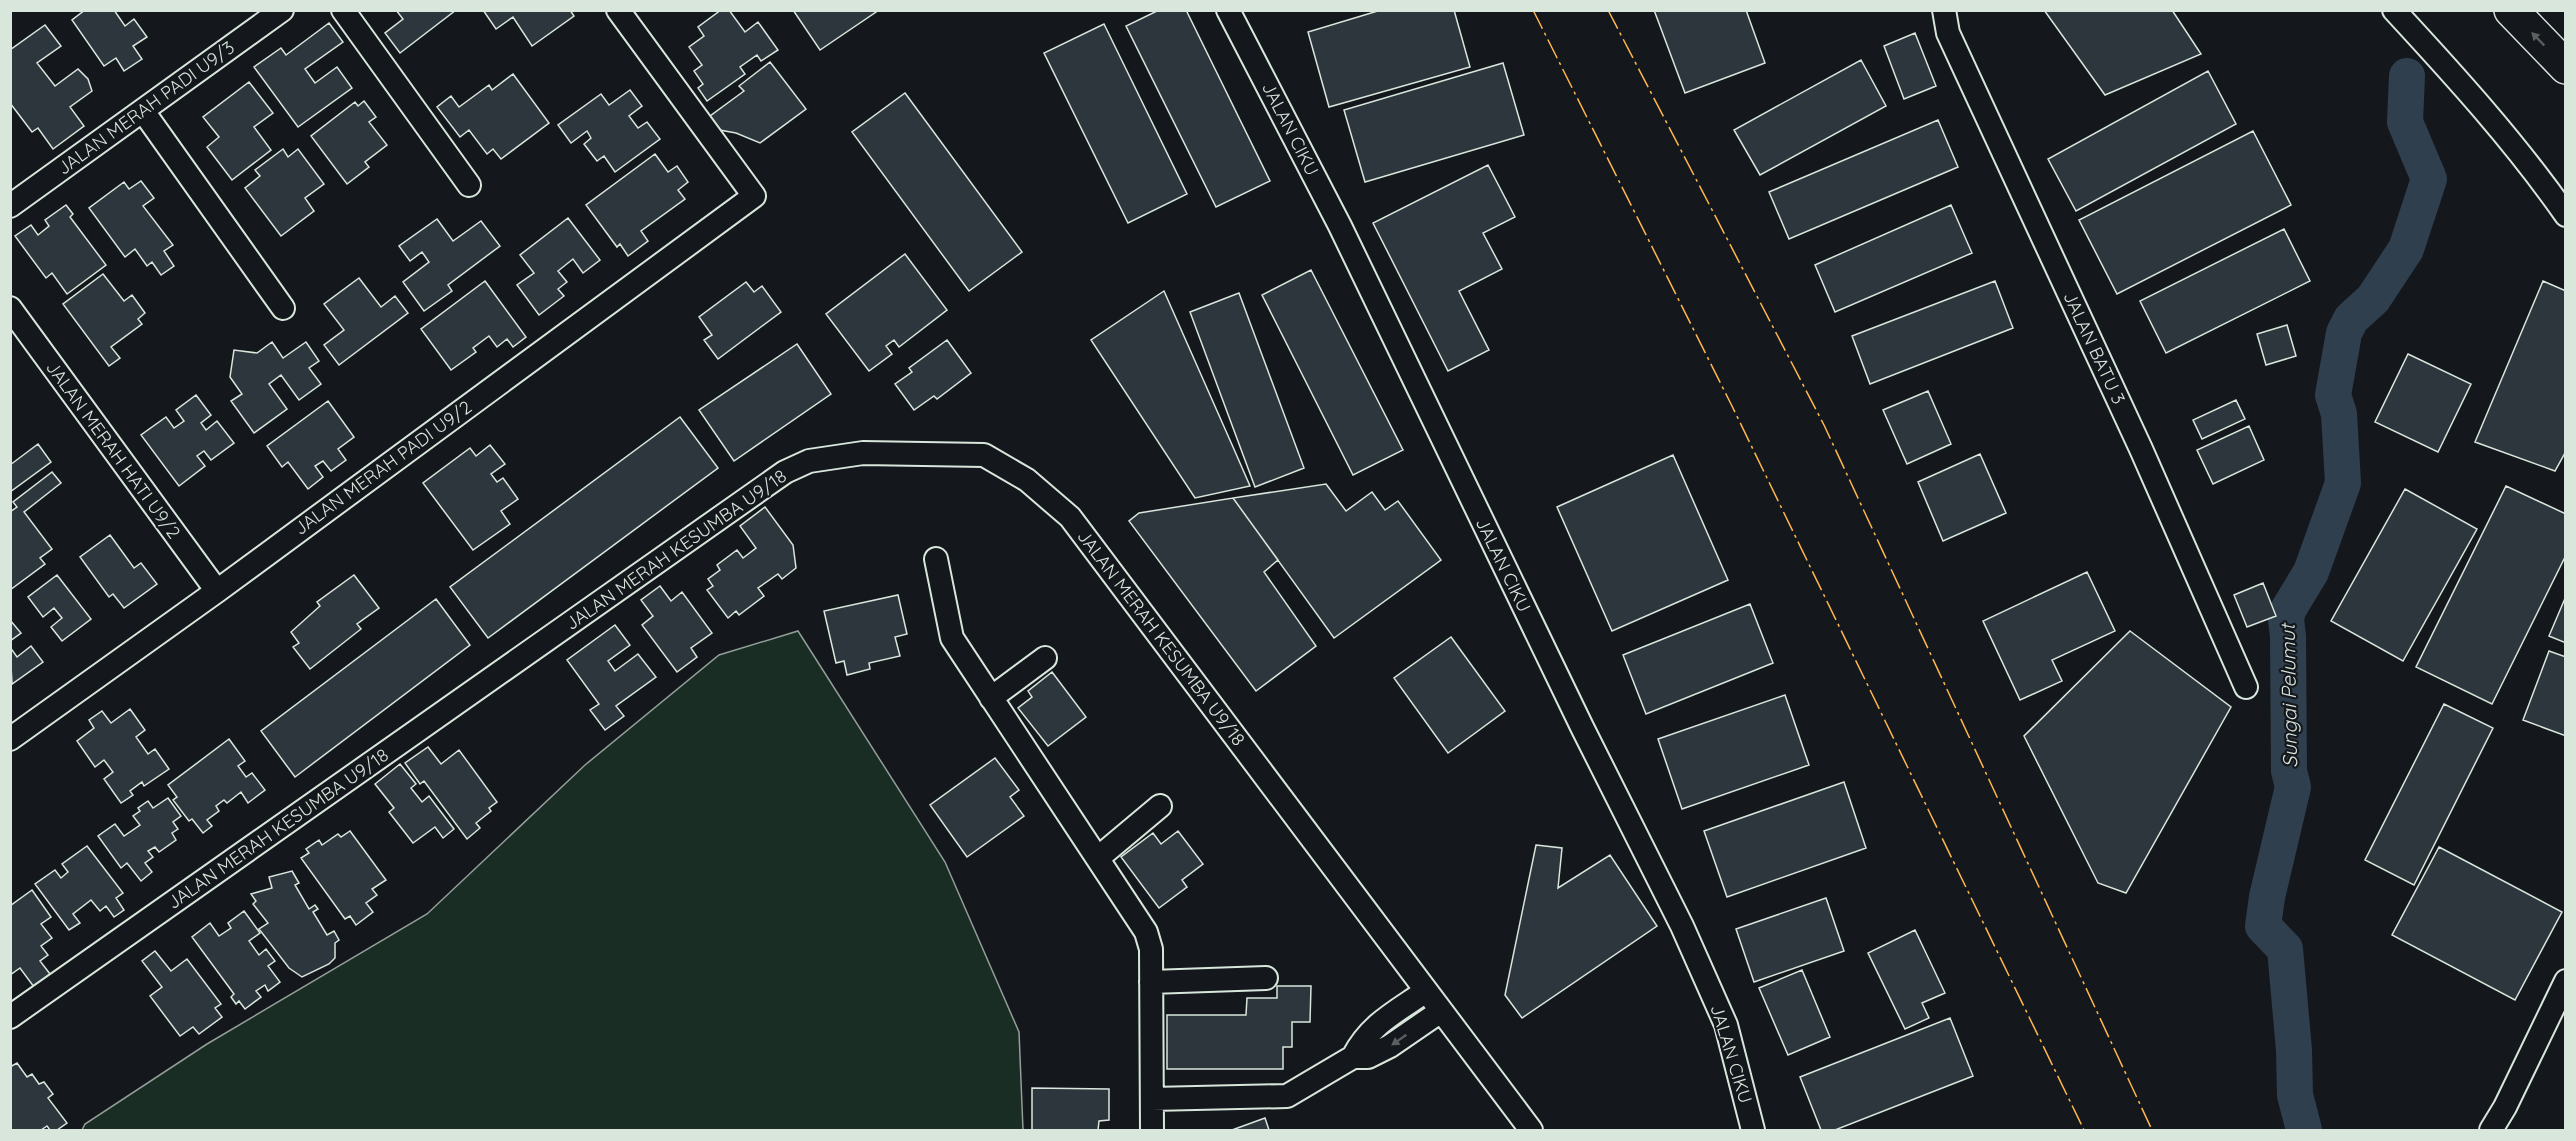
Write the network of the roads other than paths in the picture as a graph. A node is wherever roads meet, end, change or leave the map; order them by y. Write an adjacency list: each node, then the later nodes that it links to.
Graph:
1 (282, 10): 9 (street, JALAN MERAH PADI U9/3)
2 (342, 10): 10 (street)
3 (618, 10): 16 (street, JALAN MERAH PADI U9/2)
4 (1228, 10): 33 (street, JALAN CIKU)
5 (1944, 10): 18 (street, JALAN BATU 3)
6 (2394, 10): 12 (street)
7 (2511, 10): 8 (highway, one-way to 7)
8 (2565, 67)
9 (143, 111): 11 (street, JALAN MERAH PADI U9/3); 14 (street)
10 (468, 185)
11 (10, 206)
12 (2565, 215)
13 (10, 308): 16 (street, JALAN MERAH HATI U9/2)
14 (283, 308)
15 (936, 559): 19 (street)
16 (217, 591): 20 (street, JALAN MERAH PADI U9/2)
17 (1045, 658): 19 (street)
18 (2246, 687)
19 (991, 698): 22 (street)
20 (10, 739)
21 (1160, 806): 22 (street)
22 (1098, 858): 25 (street)
23 (1266, 978): 25 (street)
24 (2565, 981): 34 (street)
25 (1151, 982): 30 (street)
26 (1426, 990): 27 (street, JALAN MERAH KESUMBA U9/18); 28 (street, JALAN MERAH KESUMBA U9/18); 29 (street)
27 (1441, 1011): 29 (street, one-way to 29); 32 (street, JALAN MERAH KESUMBA U9/18)
28 (10, 1017)
29 (1353, 1057): 30 (street)
30 (1152, 1099): 31 (street)
31 (1152, 1131)
32 (1531, 1131)
33 (1753, 1131)
34 (2490, 1131)

